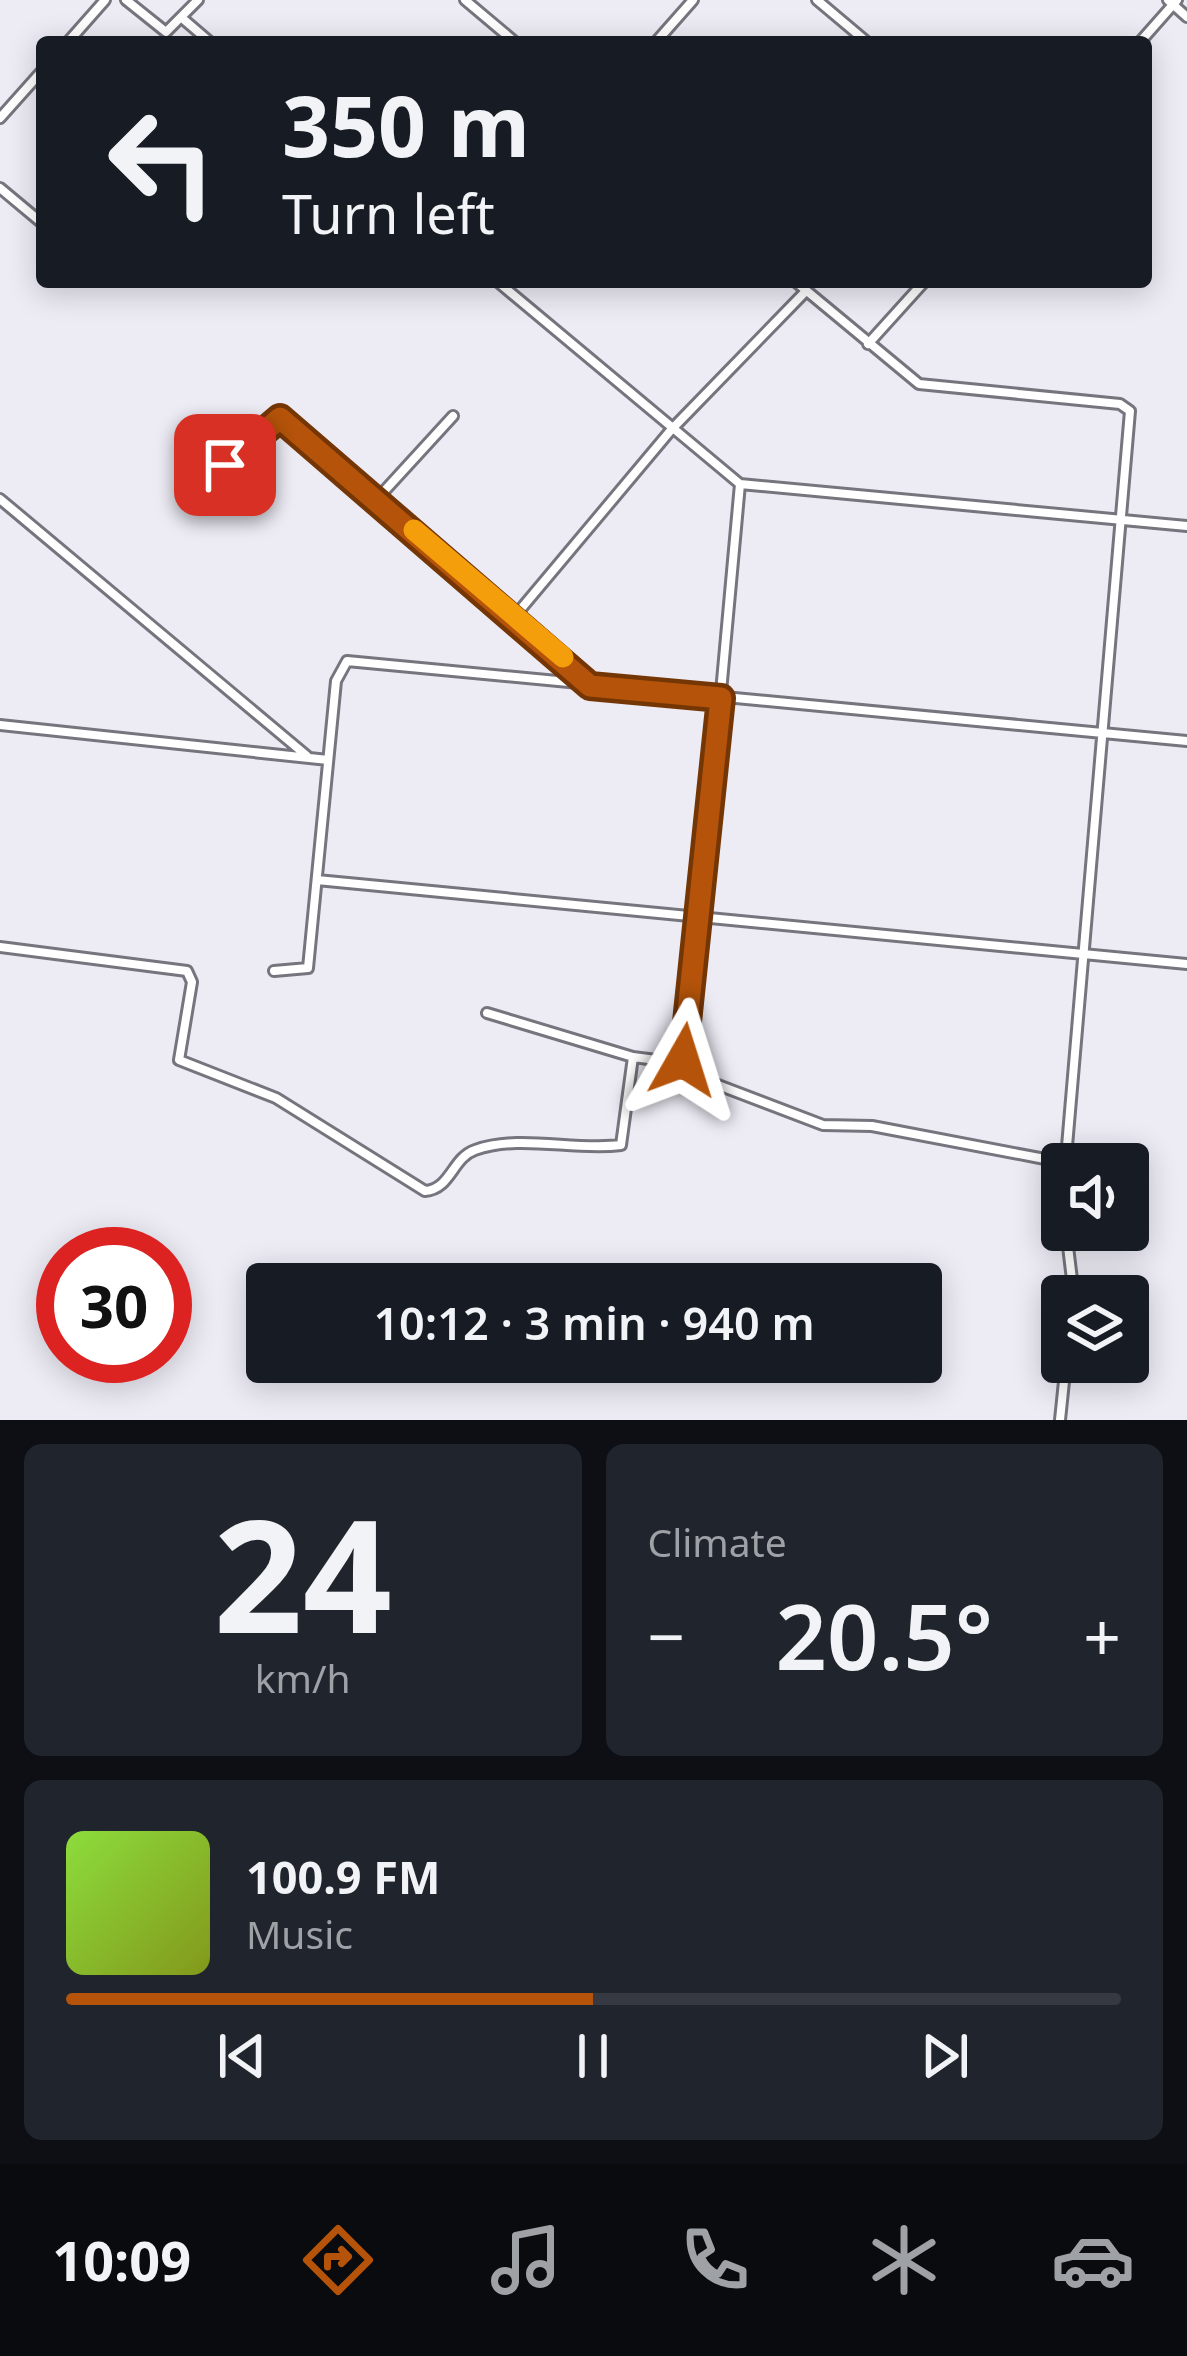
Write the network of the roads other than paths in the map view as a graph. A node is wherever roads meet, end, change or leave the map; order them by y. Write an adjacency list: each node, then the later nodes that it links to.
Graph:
1 (106, 0): 10 (street)
2 (126, 0): 9 (street)
3 (198, 0): 9 (street)
4 (465, 0): 12 (street)
5 (693, 0): 13 (street)
6 (817, 0): 14 (street)
7 (1172, 2): 8 (street); 15 (street)
8 (1187, 17)
9 (182, 18): 11 (street)
10 (73, 36)
11 (203, 36)
12 (508, 36)
13 (661, 36)
14 (860, 36)
15 (1145, 36)
16 (36, 78): 17 (street)
17 (0, 118)
18 (0, 188): 19 (street)
19 (36, 218)
20 (505, 288): 26 (street)
21 (803, 288): 23 (street)
22 (919, 288): 24 (street)
23 (806, 291): 24 (street); 26 (street)
24 (868, 344): 31 (street)
25 (453, 416): 30 (street)
26 (671, 430): 28 (street); 33 (street)
27 (225, 465): 30 (street)
28 (740, 484): 31 (street); 35 (street)
29 (0, 499): 39 (street)
30 (377, 499): 33 (street)
31 (1120, 518): 32 (street); 37 (street)
32 (1187, 526)
33 (515, 616): 34 (street)
34 (590, 686): 35 (street); 40 (street)
35 (721, 698): 37 (street); 42 (street)
36 (0, 725): 39 (street)
37 (1100, 734): 38 (street); 44 (street)
38 (1187, 741)
39 (307, 756): 40 (street)
40 (328, 760): 41 (street)
41 (316, 880): 42 (street); 46 (street)
42 (699, 917): 44 (street); 49 (street)
43 (0, 947): 48 (street)
44 (1083, 951): 45 (street); 50 (street)
45 (1187, 964)
46 (274, 971)
47 (487, 1013): 48 (street)
48 (633, 1057): 49 (street)
49 (687, 1064): 51 (street)
50 (1067, 1143)
51 (1041, 1157)
52 (1064, 1383): 53 (street)
53 (1060, 1420)

